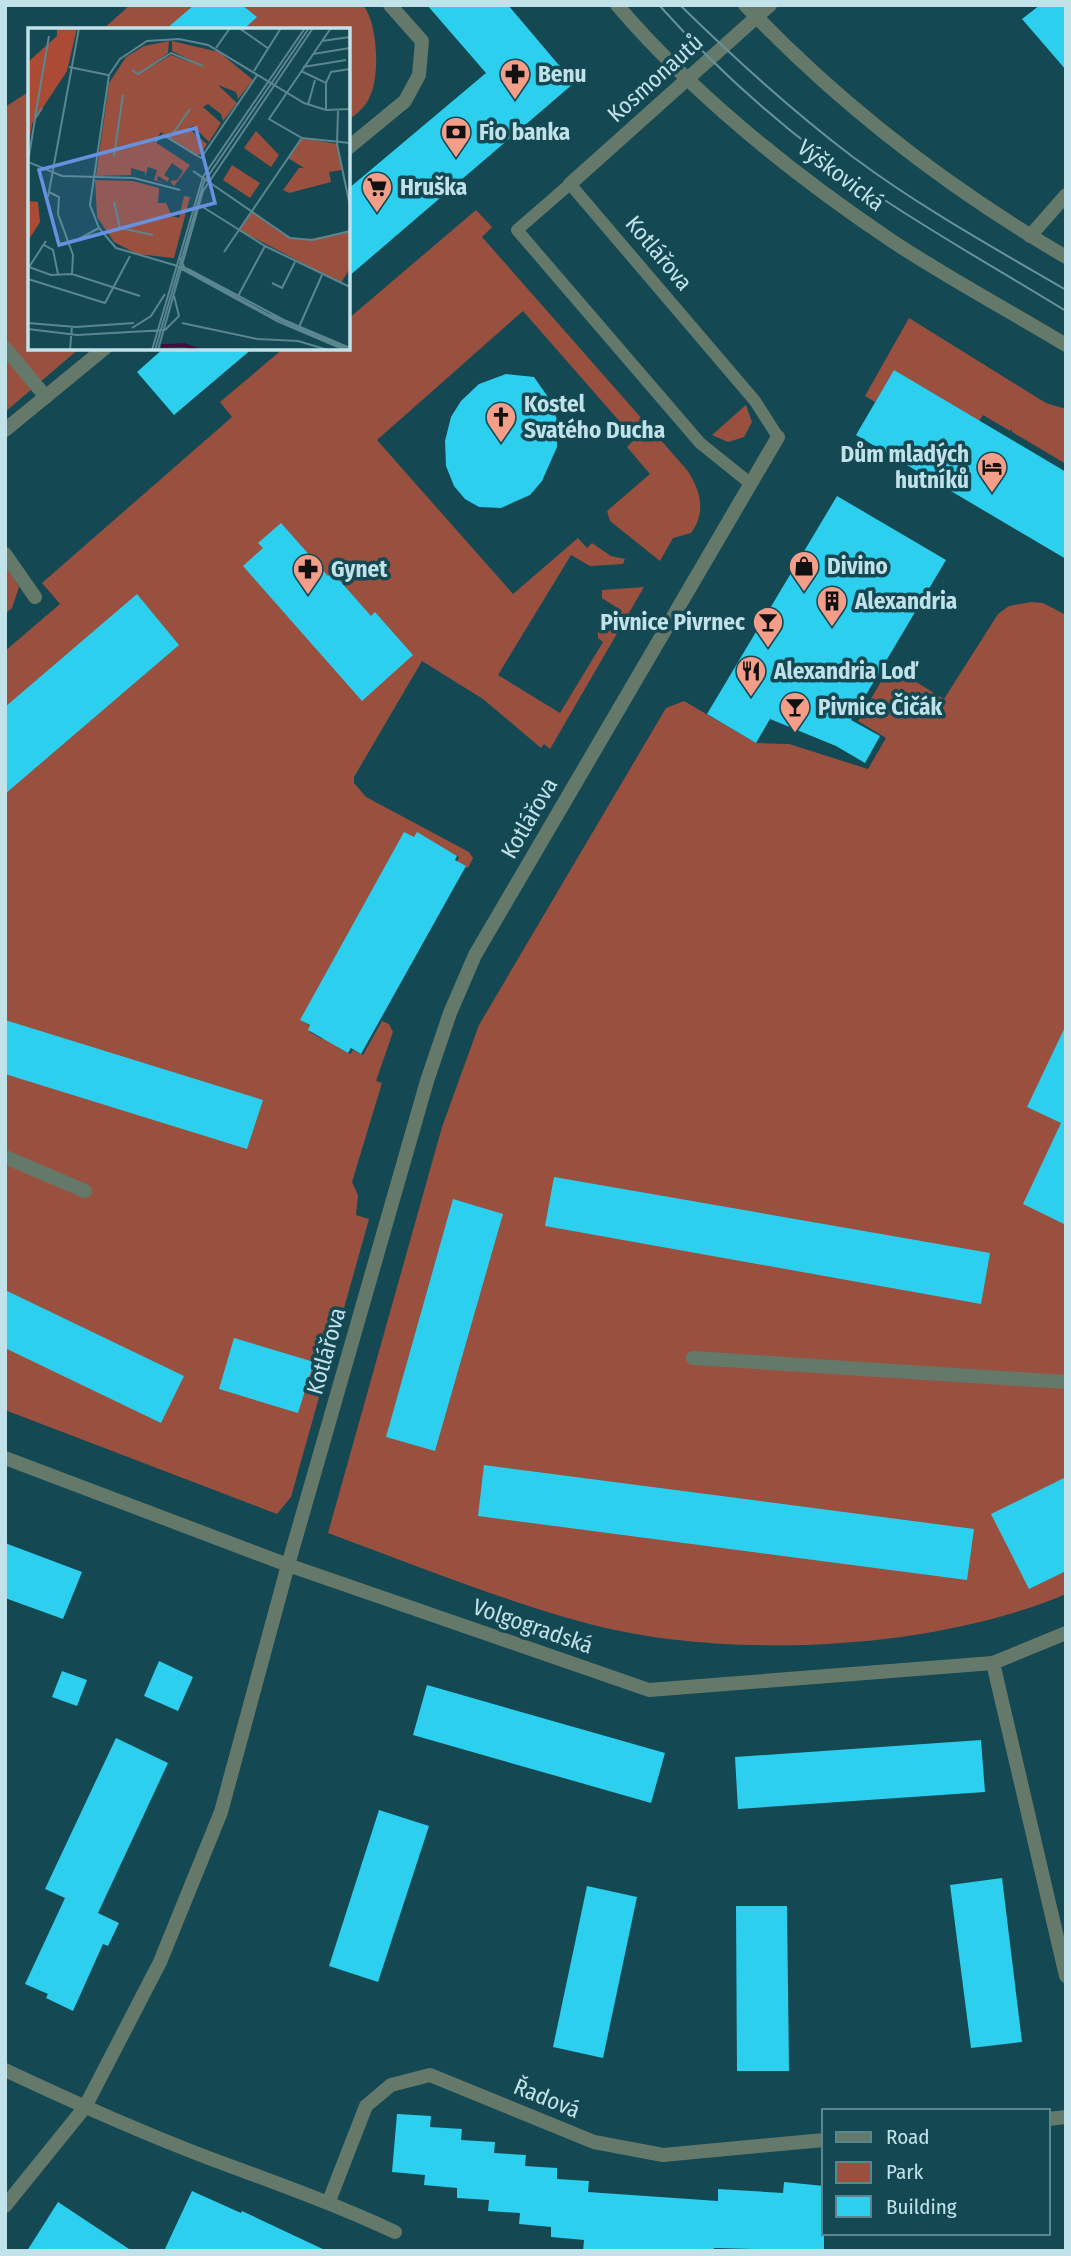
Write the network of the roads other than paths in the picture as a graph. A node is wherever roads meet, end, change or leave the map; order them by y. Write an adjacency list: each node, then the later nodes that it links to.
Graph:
1 (390, 5): 7 (street)
2 (617, 5): 6 (street, Výškovická)
3 (745, 5): 5 (street)
4 (770, 5): 5 (street, Kosmonautů)
5 (756, 17): 6 (street, Kosmonautů); 10 (street)
6 (687, 81): 8 (street, Kosmonautů); 12 (street, Výškovická)
7 (350, 146)
8 (570, 184): 17 (lane, Kotlářova); 18 (lane)
9 (1066, 195): 10 (street)
10 (1030, 236): 11 (street)
11 (1066, 257)
12 (1066, 345)
13 (5, 348): 15 (street)
14 (103, 350): 15 (street)
15 (46, 397): 16 (street)
16 (5, 430)
17 (778, 437): 18 (street, Kotlářova)
18 (751, 484): 26 (street, Kotlářova)
19 (5, 554): 20 (street)
20 (35, 597)
21 (5, 1157): 22 (street)
22 (85, 1191)
23 (693, 1358): 24 (street)
24 (1066, 1381)
25 (5, 1458): 26 (street, Volgogradská)
26 (288, 1564): 28 (street, Volgogradská); 31 (street, Kotlářova)
27 (1066, 1633): 28 (street, Volgogradská)
28 (993, 1663): 29 (street)
29 (1066, 1976)
30 (5, 2070): 31 (street)
31 (85, 2107): 33 (street); 34 (street, Kotlářova)
32 (822, 2140): 33 (street, Řadová)
33 (329, 2202): 35 (street)
34 (5, 2207)
35 (395, 2232)

